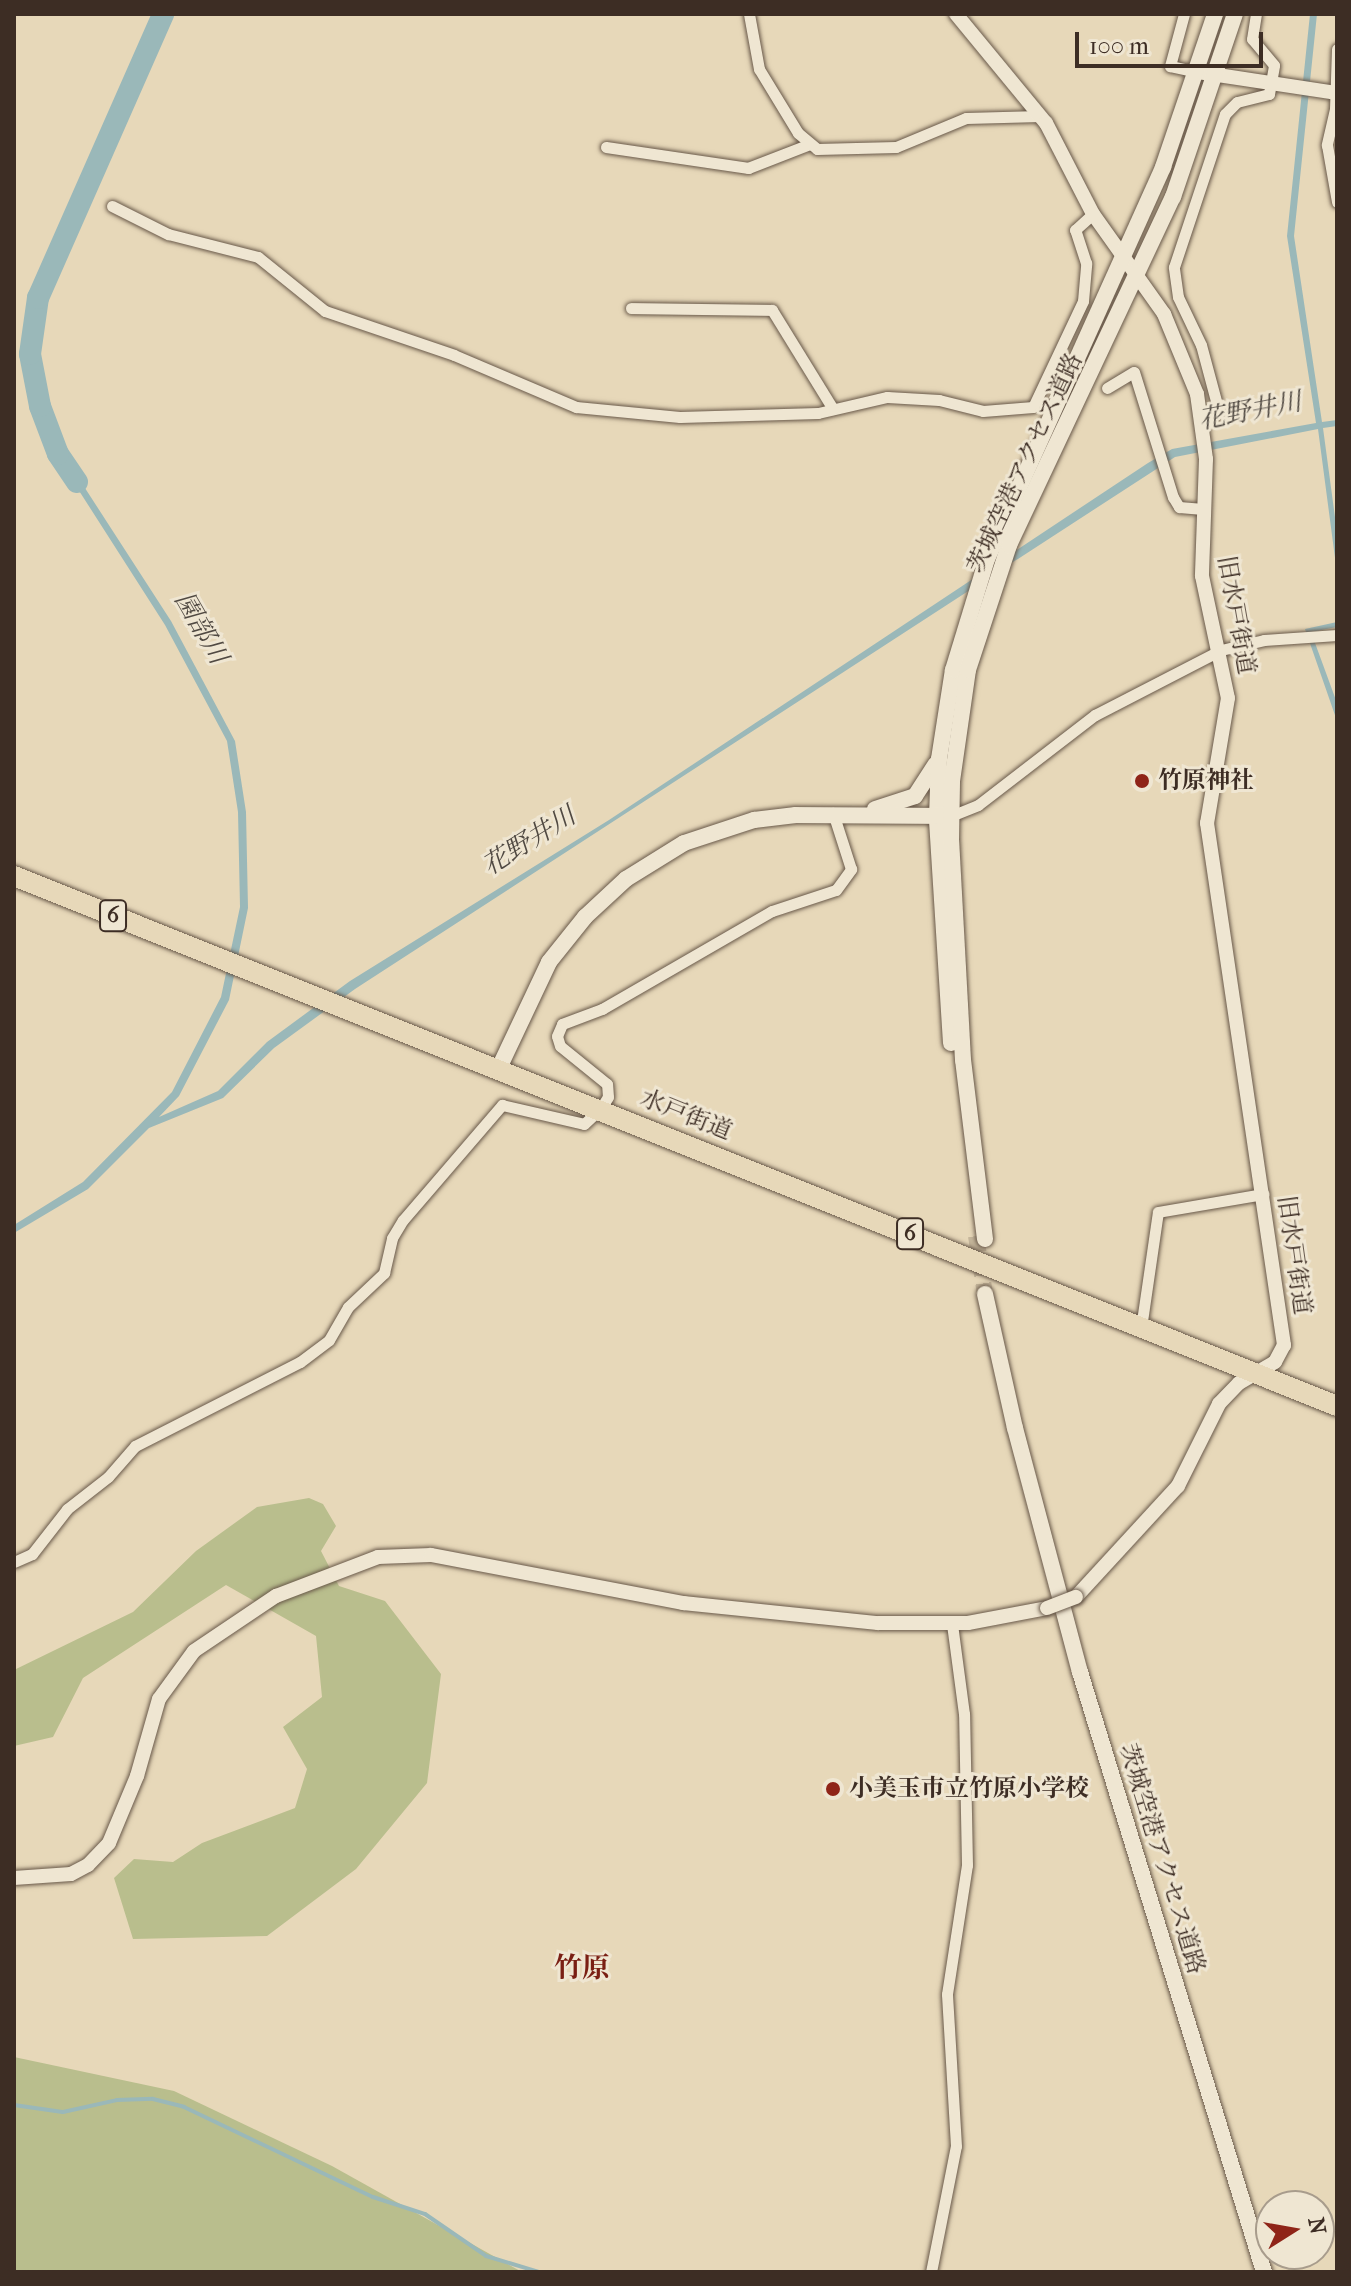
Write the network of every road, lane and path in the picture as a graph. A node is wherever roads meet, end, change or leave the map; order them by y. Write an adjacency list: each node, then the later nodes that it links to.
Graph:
1 (749, 14): 13 (street)
2 (956, 14): 12 (street, 旧水戸街道)
3 (1184, 14): 8 (street)
4 (1215, 14): 8 (main road, 茨城空港アクセス道路)
5 (1235, 14): 9 (main road, 茨城空港アクセス道路)
6 (1256, 14): 10 (street)
7 (1337, 49): 11 (street)
8 (1198, 72): 9 (street); 18 (main road, 茨城空港アクセス道路)
9 (1218, 74): 10 (street); 19 (main road, 茨城空港アクセス道路)
10 (1272, 84): 11 (street); 23 (street)
11 (1336, 92): 15 (street)
12 (1040, 116): 13 (street); 17 (street, 旧水戸街道)
13 (810, 144): 14 (street)
14 (606, 147)
15 (1337, 202)
16 (112, 206): 22 (street)
17 (1093, 214): 18 (street, 旧水戸街道); 22 (street)
18 (1124, 261): 19 (street, 旧水戸街道); 27 (main road, 茨城空港アクセス道路)
19 (1138, 278): 23 (street, 旧水戸街道); 30 (main road, 茨城空港アクセス道路)
20 (631, 308): 22 (street)
21 (1107, 388): 24 (street)
22 (833, 409)
23 (1204, 431): 24 (street, 旧水戸街道)
24 (1203, 509): 26 (street, 旧水戸街道)
25 (1337, 635): 26 (street)
26 (1221, 650): 30 (street); 34 (street, 旧水戸街道)
27 (939, 759): 29 (main road); 30 (main road, 茨城空港アクセス道路)
28 (833, 813): 29 (main road); 32 (main road); 33 (street)
29 (858, 813): 30 (main road)
30 (944, 817): 35 (main road, 茨城空港アクセス道路)
31 (14, 876): 32 (highway, 水戸街道 / 6)
32 (499, 1068): 33 (highway, 水戸街道 / 6)
33 (601, 1108): 37 (highway, 水戸街道 / 6); 40 (street)
34 (1263, 1194): 37 (street); 38 (street, 旧水戸街道)
35 (980, 1237)
36 (990, 1293): 44 (main road, 茨城空港アクセス道路)
37 (1141, 1328): 38 (highway, 水戸街道 / 6)
38 (1258, 1373): 39 (highway, 水戸街道 / 6); 41 (street, 旧水戸街道, bridge)
39 (1337, 1406)
40 (14, 1562)
41 (952, 1624): 42 (street); 43 (street)
42 (14, 1878)
43 (931, 2272)
44 (1264, 2272)

